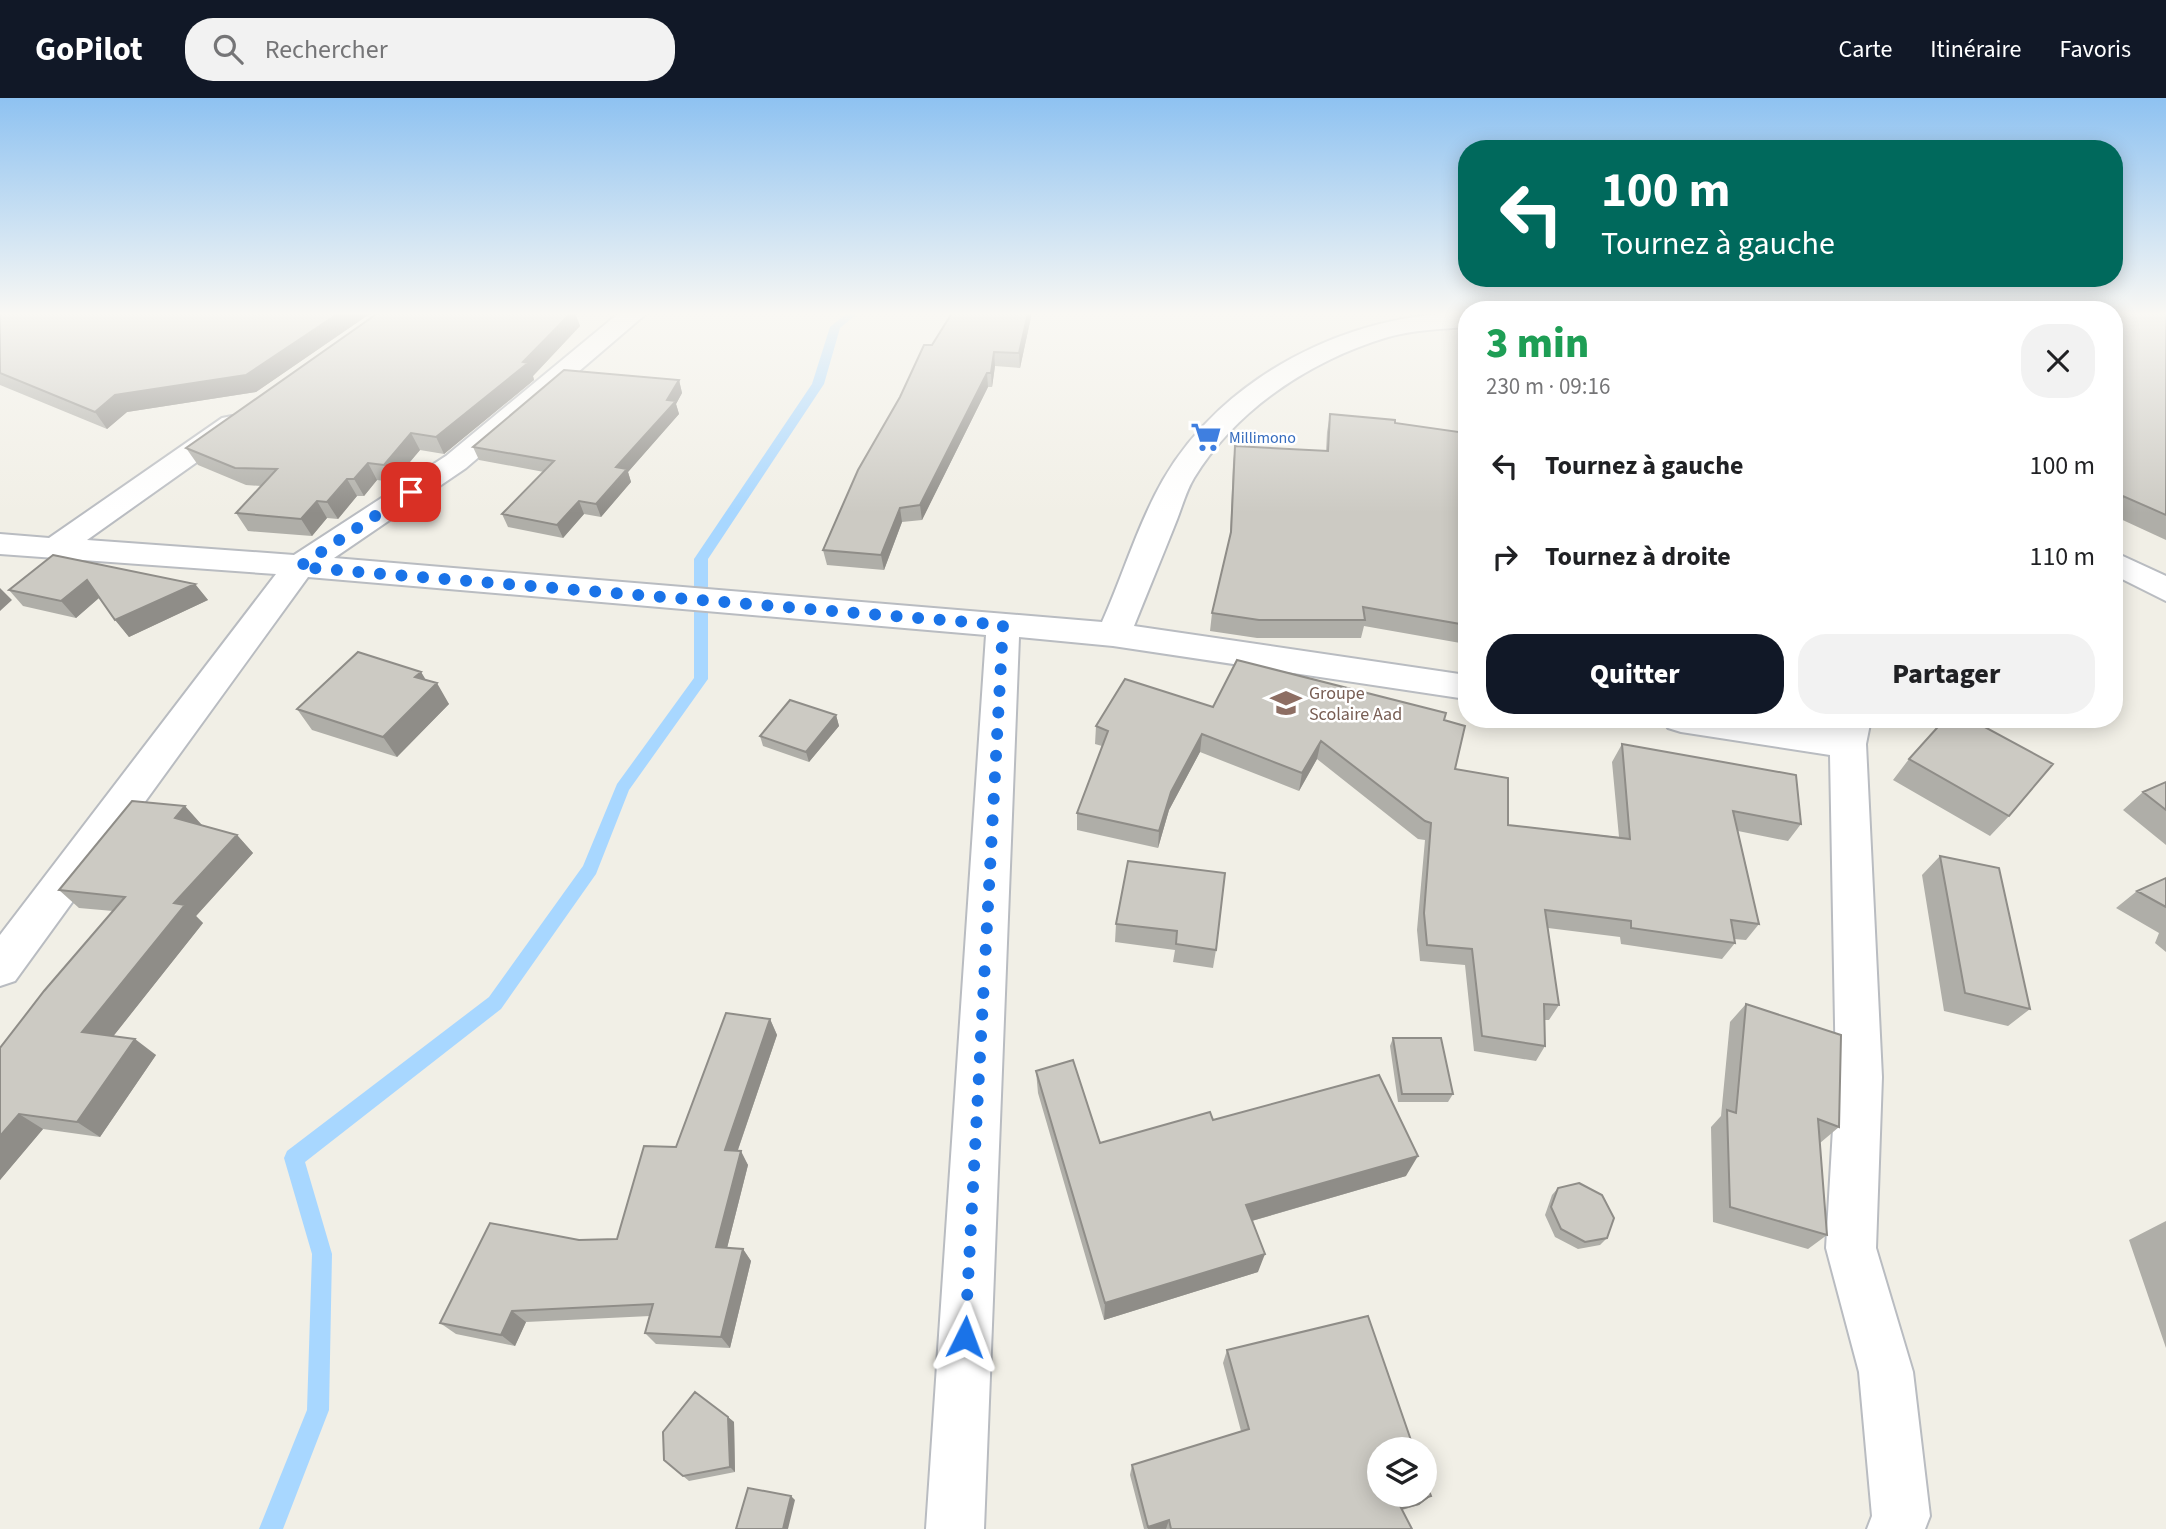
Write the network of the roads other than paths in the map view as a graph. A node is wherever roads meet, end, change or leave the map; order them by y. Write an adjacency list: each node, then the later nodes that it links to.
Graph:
1 (554, 380): 6 (street)
2 (1276, 380): 10 (street)
3 (252, 410): 5 (street)
4 (0, 544): 5 (street)
5 (57, 547): 6 (street)
6 (299, 567): 9 (street); 14 (street)
7 (2123, 567): 8 (street)
8 (2166, 590)
9 (1003, 625): 10 (street); 15 (street)
10 (1113, 634): 11 (street)
11 (1458, 686)
12 (1808, 728): 13 (street)
13 (1851, 731): 16 (street)
14 (0, 968)
15 (955, 1529)
16 (1896, 1529)

